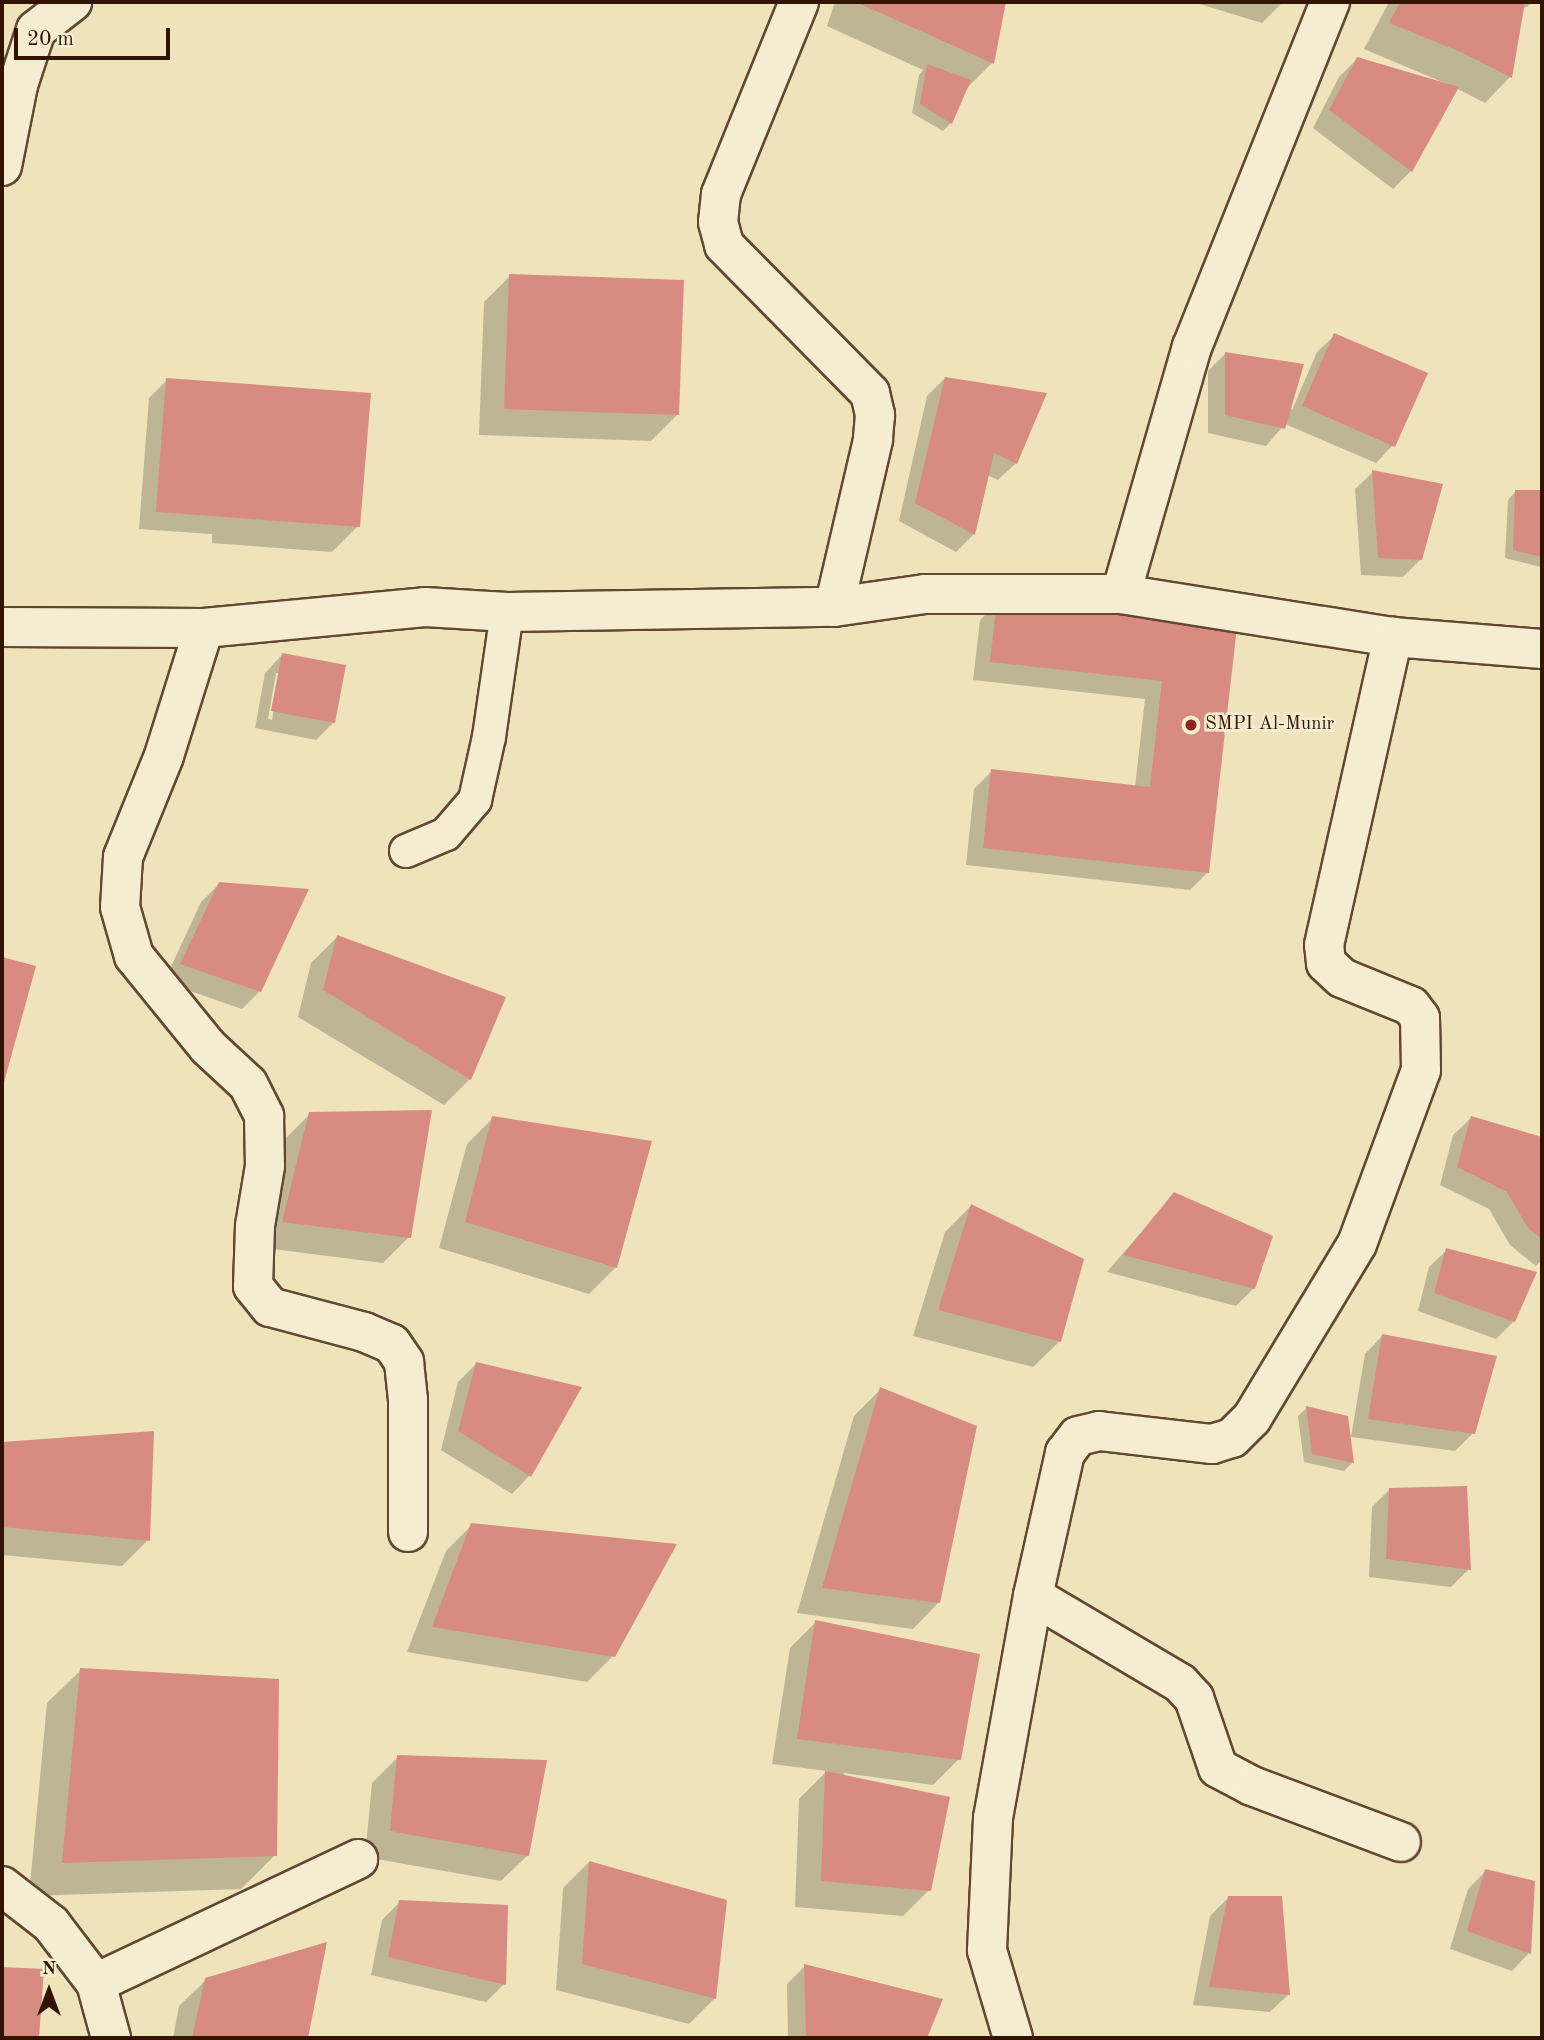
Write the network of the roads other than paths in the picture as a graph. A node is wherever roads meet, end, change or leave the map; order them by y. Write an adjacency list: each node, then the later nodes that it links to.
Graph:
1 (72, 2): 4 (street)
2 (799, 2): 6 (street)
3 (1330, 2): 5 (street)
4 (2, 166)
5 (1121, 594): 6 (street); 10 (street)
6 (834, 607): 7 (street)
7 (507, 612): 9 (street); 12 (lane)
8 (2, 627): 9 (street)
9 (204, 628): 13 (street)
10 (1393, 637): 11 (street); 14 (street)
11 (1542, 649)
12 (406, 851)
13 (408, 1532)
14 (1033, 1596): 15 (street); 20 (street)
15 (1401, 1842)
16 (358, 1859): 18 (street)
17 (2, 1886): 18 (street)
18 (96, 1983): 19 (street)
19 (111, 2038)
20 (1013, 2038)

